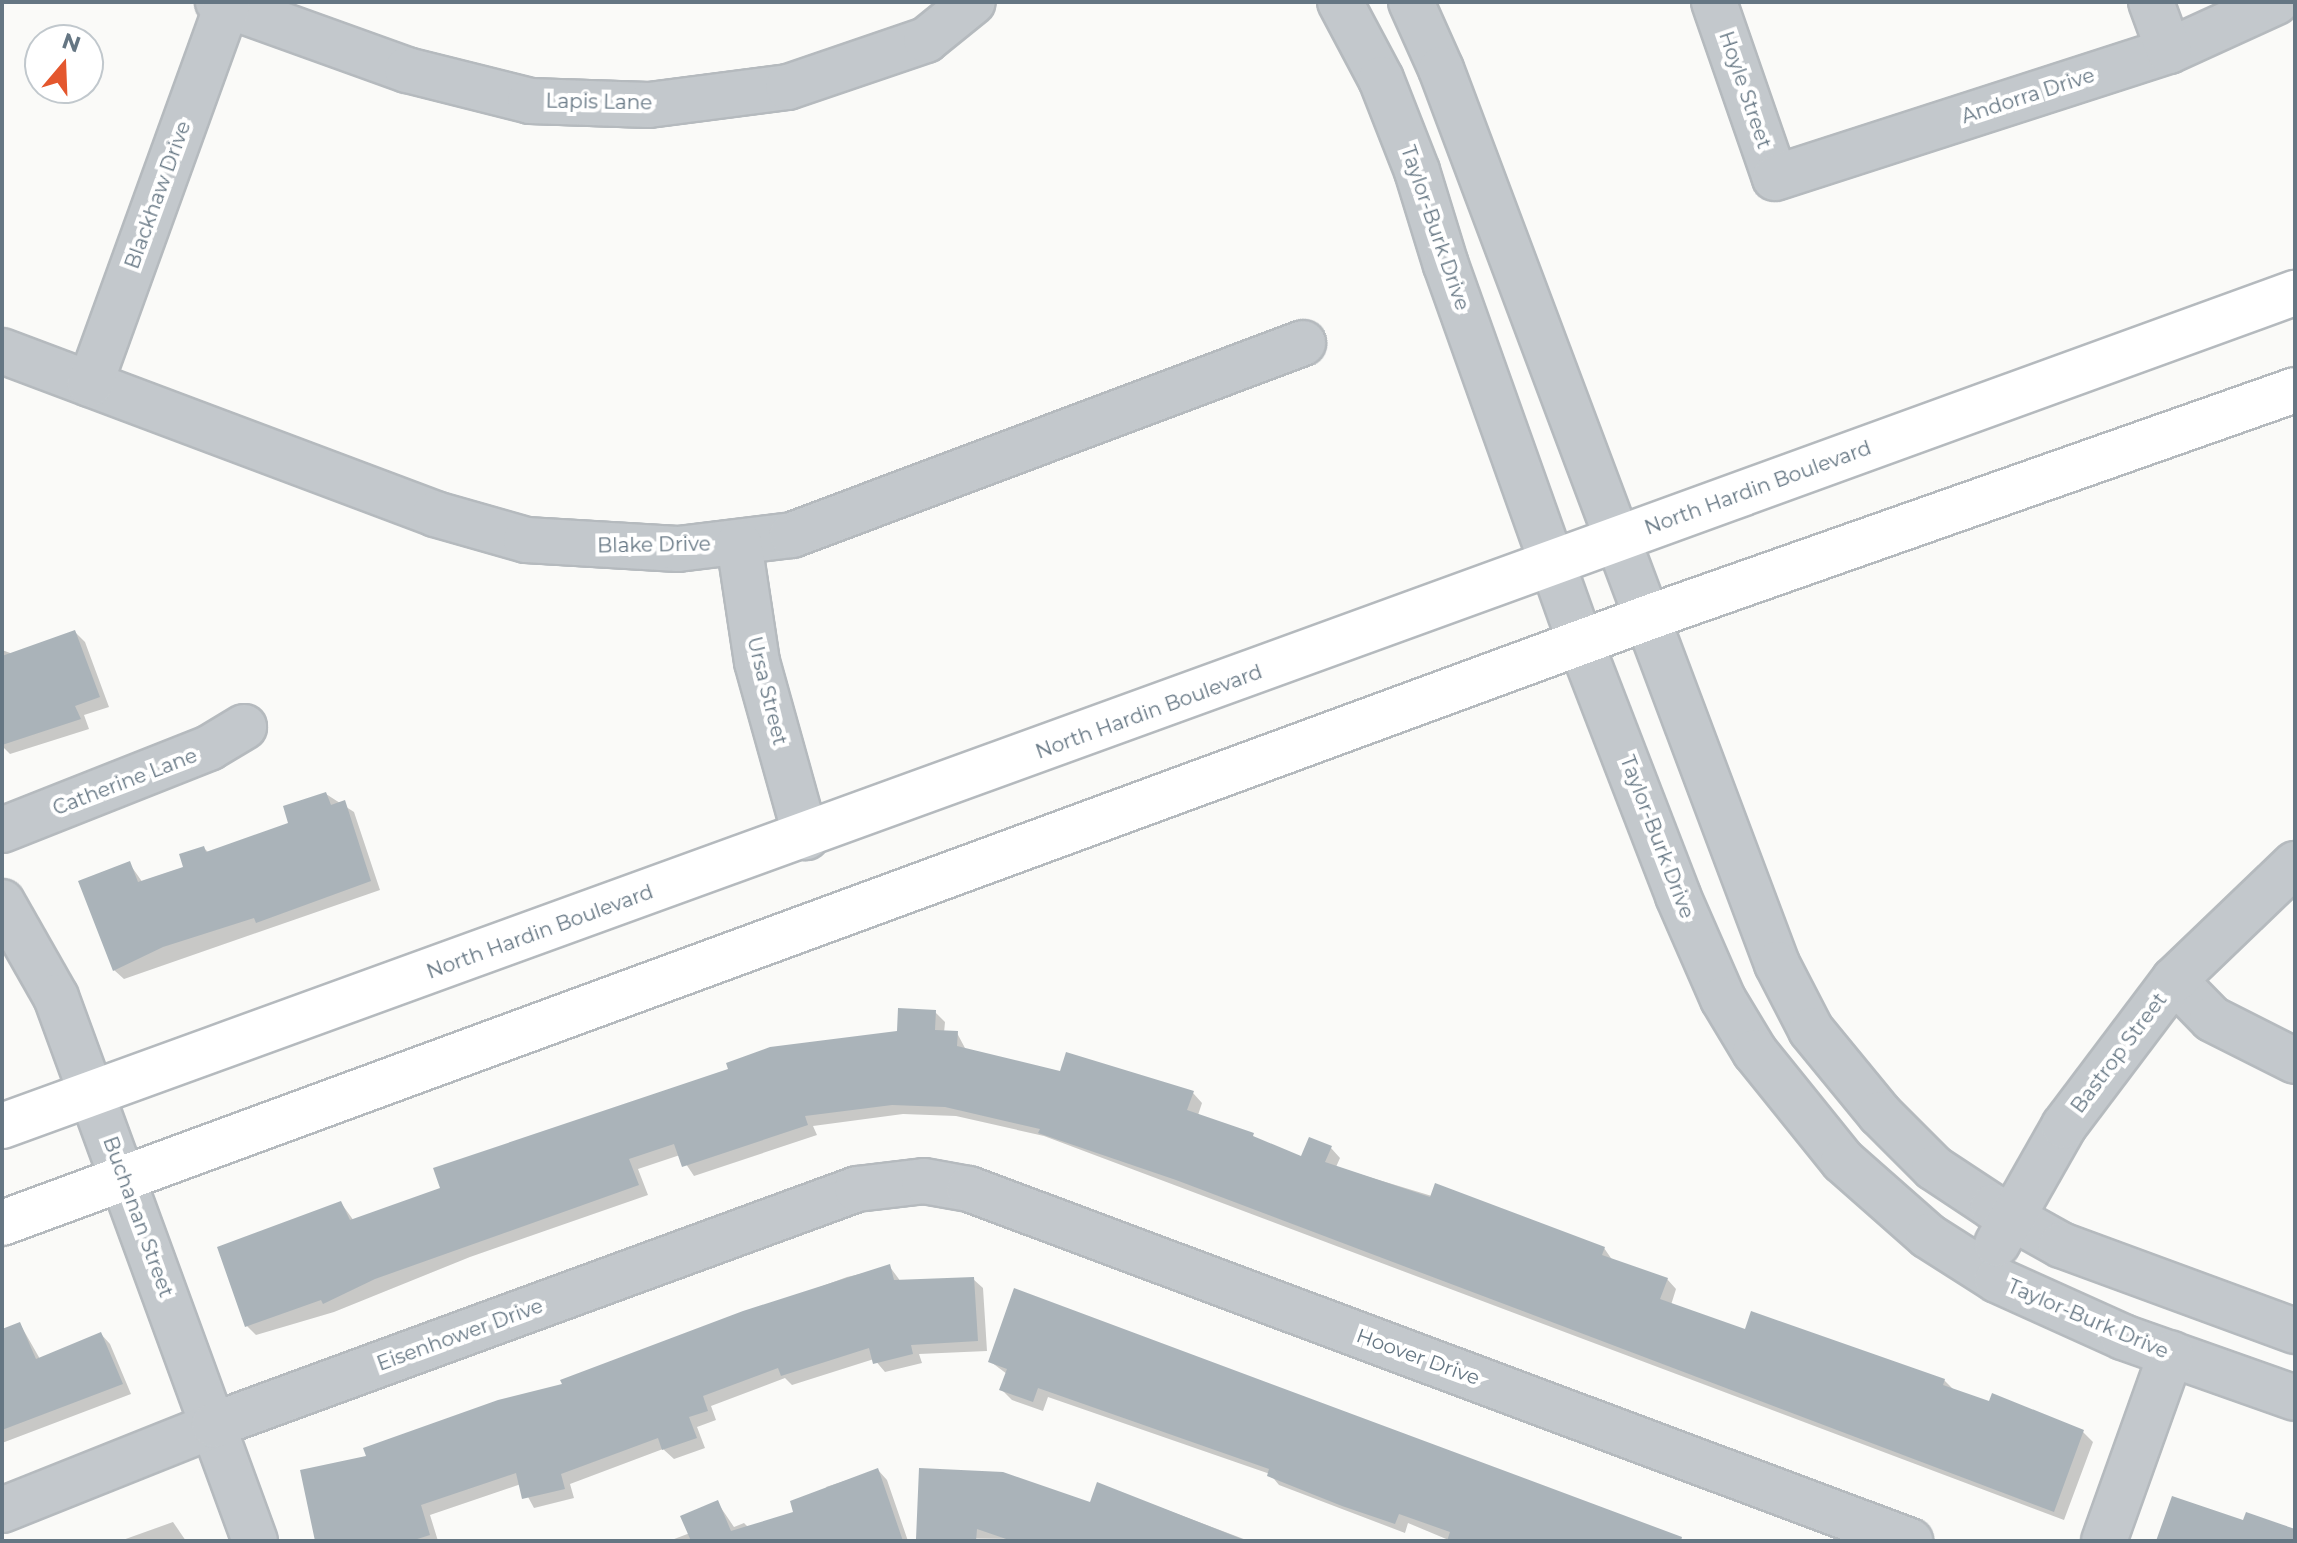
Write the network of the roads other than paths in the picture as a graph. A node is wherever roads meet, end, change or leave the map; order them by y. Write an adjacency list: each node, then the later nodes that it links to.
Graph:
1 (973, 2): 7 (street, Lapis Lane)
2 (1340, 2): 17 (street, Taylor-Burk Drive)
3 (1411, 2): 15 (street)
4 (1714, 2): 9 (street, Hoyle Street)
5 (2151, 2): 8 (street)
6 (2276, 2): 8 (street, Andorra Drive)
7 (222, 4): 13 (street, Blackhaw Drive)
8 (2169, 51): 9 (street, Andorra Drive)
9 (1775, 178)
10 (2295, 293): 15 (main road, North Hardin Boulevard)
11 (1303, 343): 16 (street, Blake Drive)
12 (2, 351): 13 (street, Blake Drive)
13 (90, 384): 16 (street, Blake Drive)
14 (2295, 390): 18 (main road)
15 (1616, 540): 17 (main road, North Hardin Boulevard); 18 (street)
16 (739, 543): 22 (street, Ursa Street)
17 (1555, 564): 19 (street, Taylor-Burk Drive); 22 (main road, North Hardin Boulevard)
18 (1647, 618): 19 (main road); 31 (street)
19 (1581, 644): 29 (main road); 33 (street, Taylor-Burk Drive)
20 (244, 727): 21 (street, Catherine Lane)
21 (2, 830)
22 (806, 837): 27 (main road, North Hardin Boulevard)
23 (2295, 864): 25 (street, Bastrop Street)
24 (2, 902): 27 (street, Buchanan Street)
25 (2174, 980): 26 (street); 31 (street, Bastrop Street)
26 (2295, 1061)
27 (91, 1092): 28 (main road, North Hardin Boulevard); 29 (street, Buchanan Street)
28 (2, 1126)
29 (123, 1178): 32 (main road); 37 (street, Buchanan Street)
30 (924, 1181): 37 (street, Eisenhower Drive); 40 (street, Hoover Drive)
31 (2012, 1218): 33 (street, Bastrop Street); 34 (street)
32 (2, 1223)
33 (1981, 1270): 35 (street, Taylor-Burk Drive)
34 (2295, 1331)
35 (2171, 1354): 36 (street, Taylor-Burk Drive); 41 (street)
36 (2295, 1398)
37 (214, 1425): 38 (street, Eisenhower Drive); 39 (street, Buchanan Street)
38 (2, 1510)
39 (255, 1541)
40 (1910, 1541)
41 (2104, 1541)

